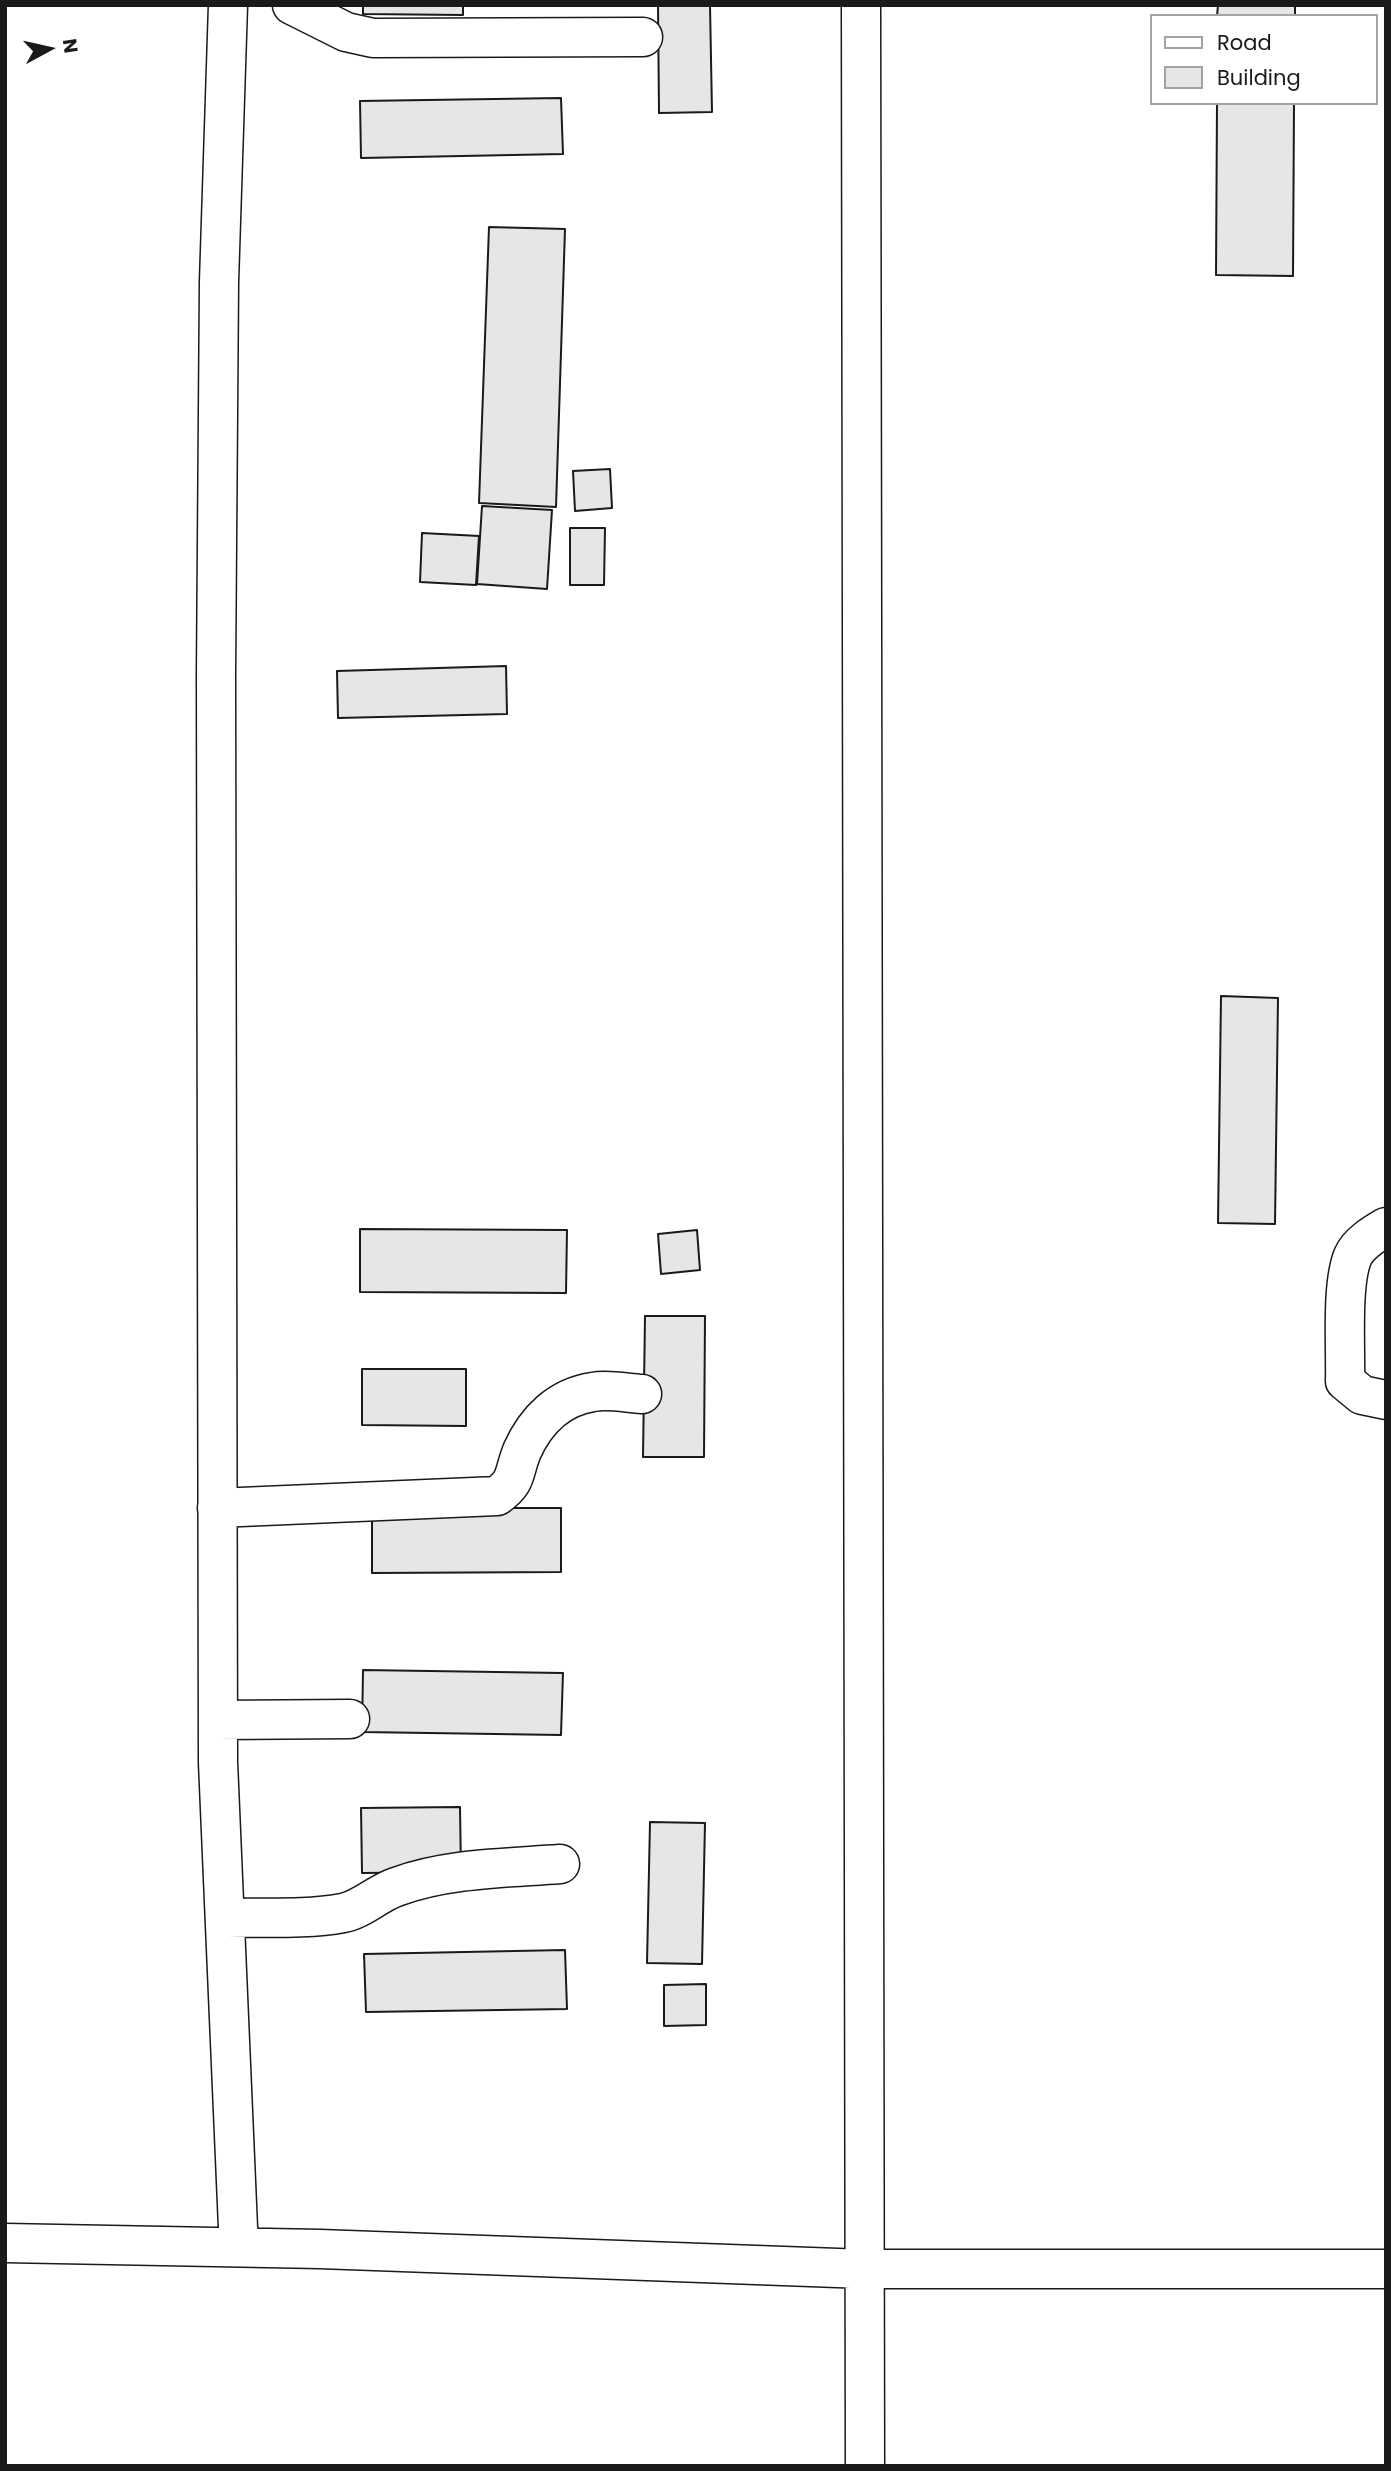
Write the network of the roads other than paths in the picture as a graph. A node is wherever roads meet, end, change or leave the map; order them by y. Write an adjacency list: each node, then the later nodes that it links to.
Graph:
1 (228, 5): 8 (street)
2 (292, 5): 4 (street)
3 (861, 5): 15 (street)
4 (643, 37)
5 (1386, 1227): 7 (street)
6 (642, 1394): 8 (street)
7 (1386, 1400)
8 (217, 1508): 10 (street)
9 (350, 1719): 10 (street)
10 (218, 1720): 12 (street)
11 (560, 1864): 12 (street)
12 (225, 1918): 14 (street)
13 (5, 2243): 14 (street)
14 (241, 2247): 15 (street)
15 (865, 2269): 16 (street); 17 (street)
16 (1386, 2269)
17 (865, 2466)

